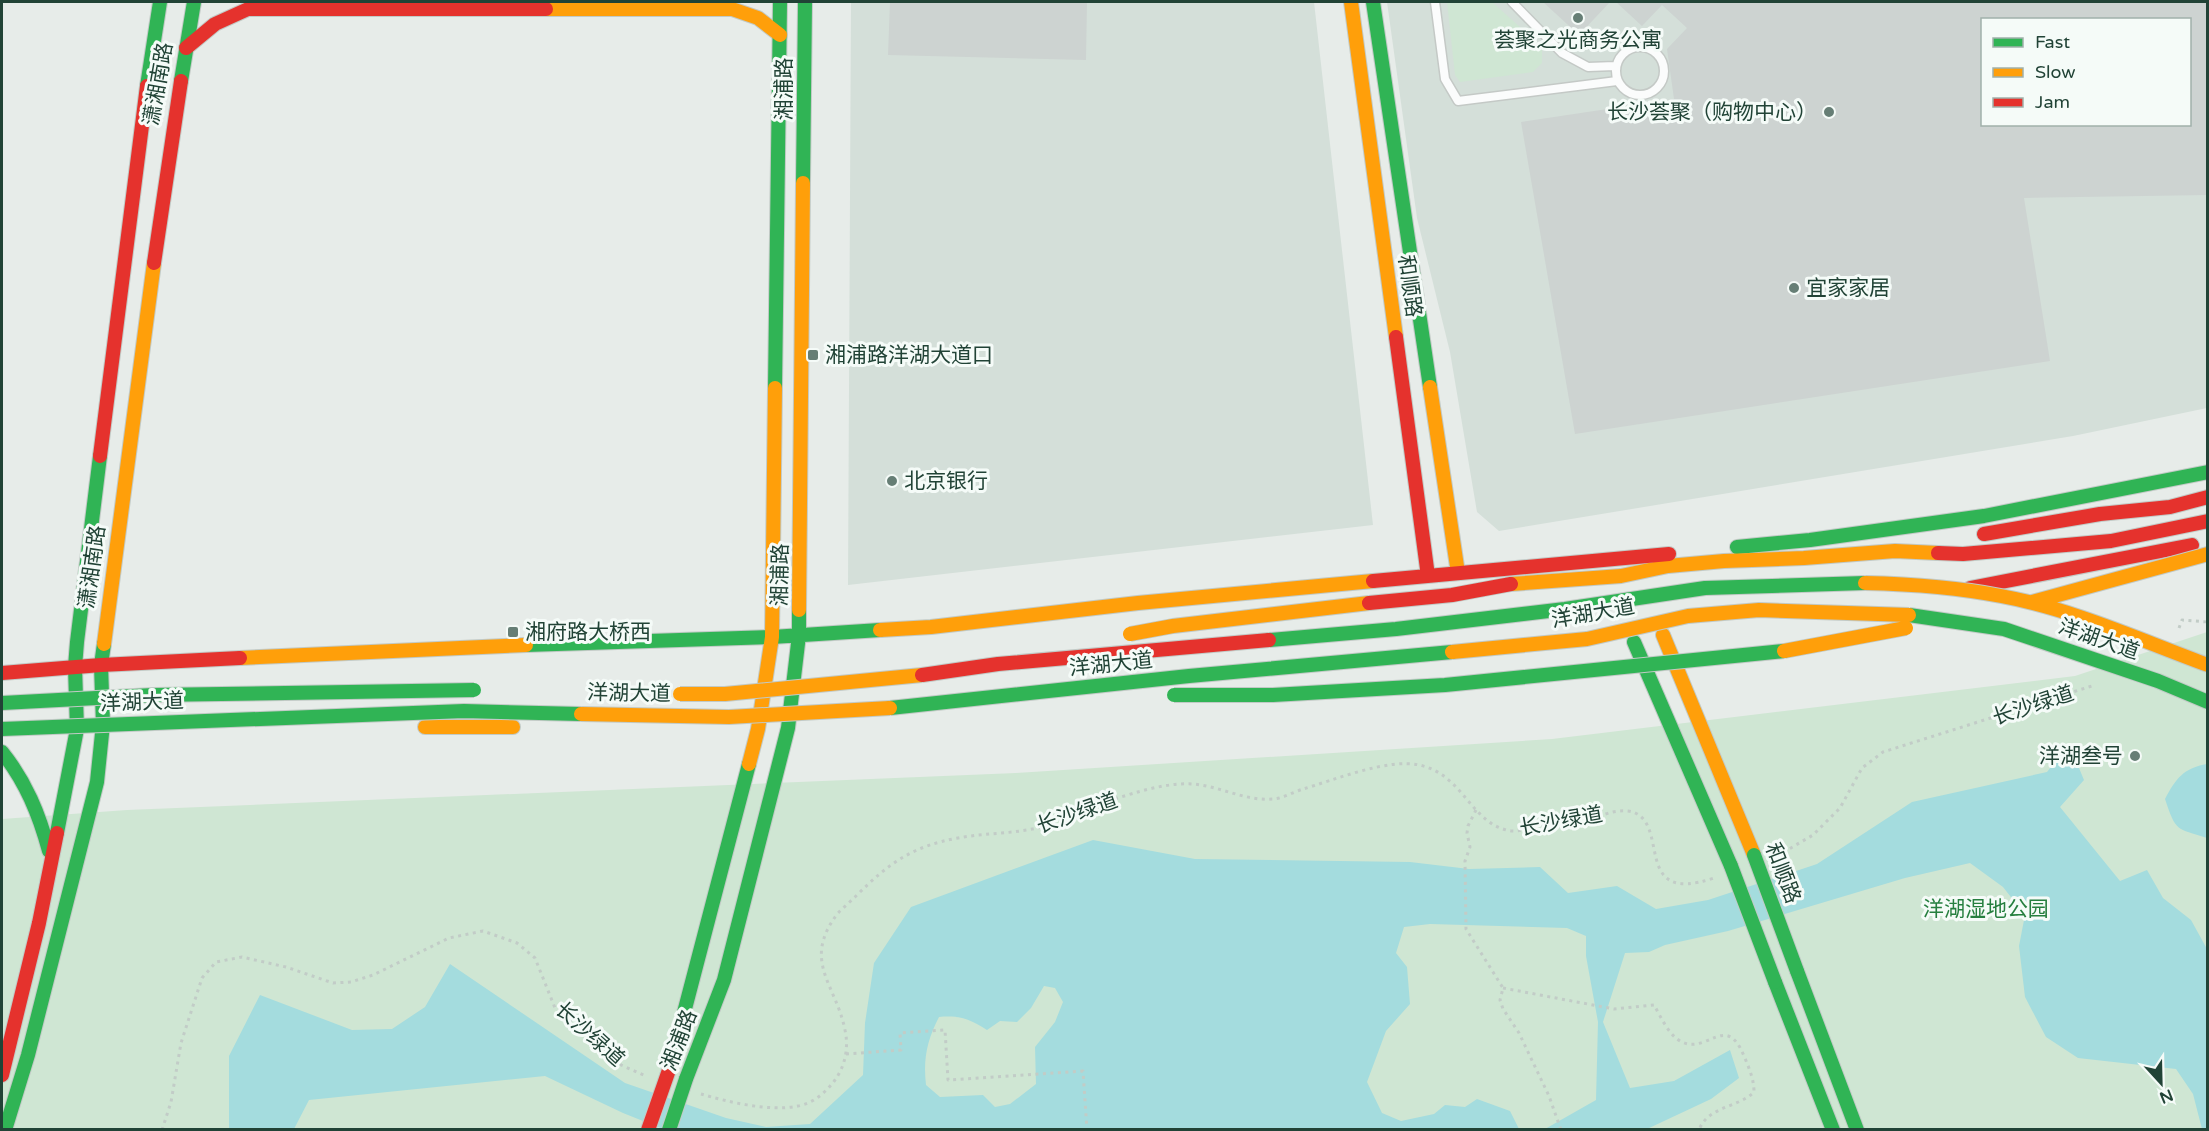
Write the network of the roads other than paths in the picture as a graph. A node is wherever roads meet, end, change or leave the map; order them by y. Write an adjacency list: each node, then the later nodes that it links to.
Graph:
1 (160, 2): 32 (main road, 潇湘南路)
2 (194, 2): 10 (main road, 潇湘南路)
3 (780, 2): 9 (main road, 湘浦路)
4 (805, 2): 24 (main road, 湘浦路)
5 (1351, 2): 22 (main road, 和顺路)
6 (1372, 2): 21 (main road, 和顺路)
7 (1435, 2): 12 (lane)
8 (1512, 2): 11 (lane)
9 (780, 35): 10 (main road); 25 (main road, 湘浦路)
10 (186, 48): 30 (main road, 潇湘南路)
11 (1615, 66): 12 (lane); 12 (lane)
12 (1617, 81)
13 (2208, 472): 21 (main road)
14 (2208, 497): 16 (main road)
15 (2208, 521): 19 (main road)
16 (1971, 536)
17 (1950, 540): 19 (main road)
18 (2208, 543): 23 (main road)
19 (1895, 551): 26 (main road, bridge)
20 (2208, 554): 36 (main road, bridge)
21 (1458, 573): 22 (main road)
22 (1428, 576): 24 (main road)
23 (1709, 628)
24 (799, 635): 25 (main road); 44 (main road, 湘浦路)
25 (772, 637): 30 (main road); 44 (main road, 湘浦路)
26 (1119, 637)
27 (1084, 642): 29 (main road, bridge)
28 (1634, 642): 44 (main road); 52 (main road, bridge); 53 (main road, 和顺路, bridge)
29 (998, 664): 31 (main road, 洋湖大道, bridge); 35 (main road, 洋湖大道, bridge)
30 (101, 665): 32 (main road); 39 (main road, 潇湘南路)
31 (2208, 665)
32 (75, 667): 33 (main road); 43 (main road, 潇湘南路)
33 (2, 673)
34 (488, 690): 38 (main road, 洋湖大道, bridge)
35 (666, 693)
36 (985, 699): 37 (main road, 洋湖大道, bridge); 42 (main road, 洋湖大道, bridge)
37 (2208, 702)
38 (2, 703)
39 (103, 724): 40 (main road); 43 (main road); 49 (main road, 潇湘南路)
40 (532, 728)
41 (580, 728): 44 (main road)
42 (2, 729)
43 (77, 729): 45 (main road); 47 (main road, 潇湘南路)
44 (773, 729): 50 (main road, 湘浦路, bridge); 51 (main road, 湘浦路, bridge)
45 (2, 736)
46 (2, 752): 47 (main road)
47 (51, 858): 48 (main road, 潇湘南路)
48 (2, 1076)
49 (5, 1130)
50 (648, 1130)
51 (669, 1130)
52 (1833, 1130)
53 (1857, 1130)

